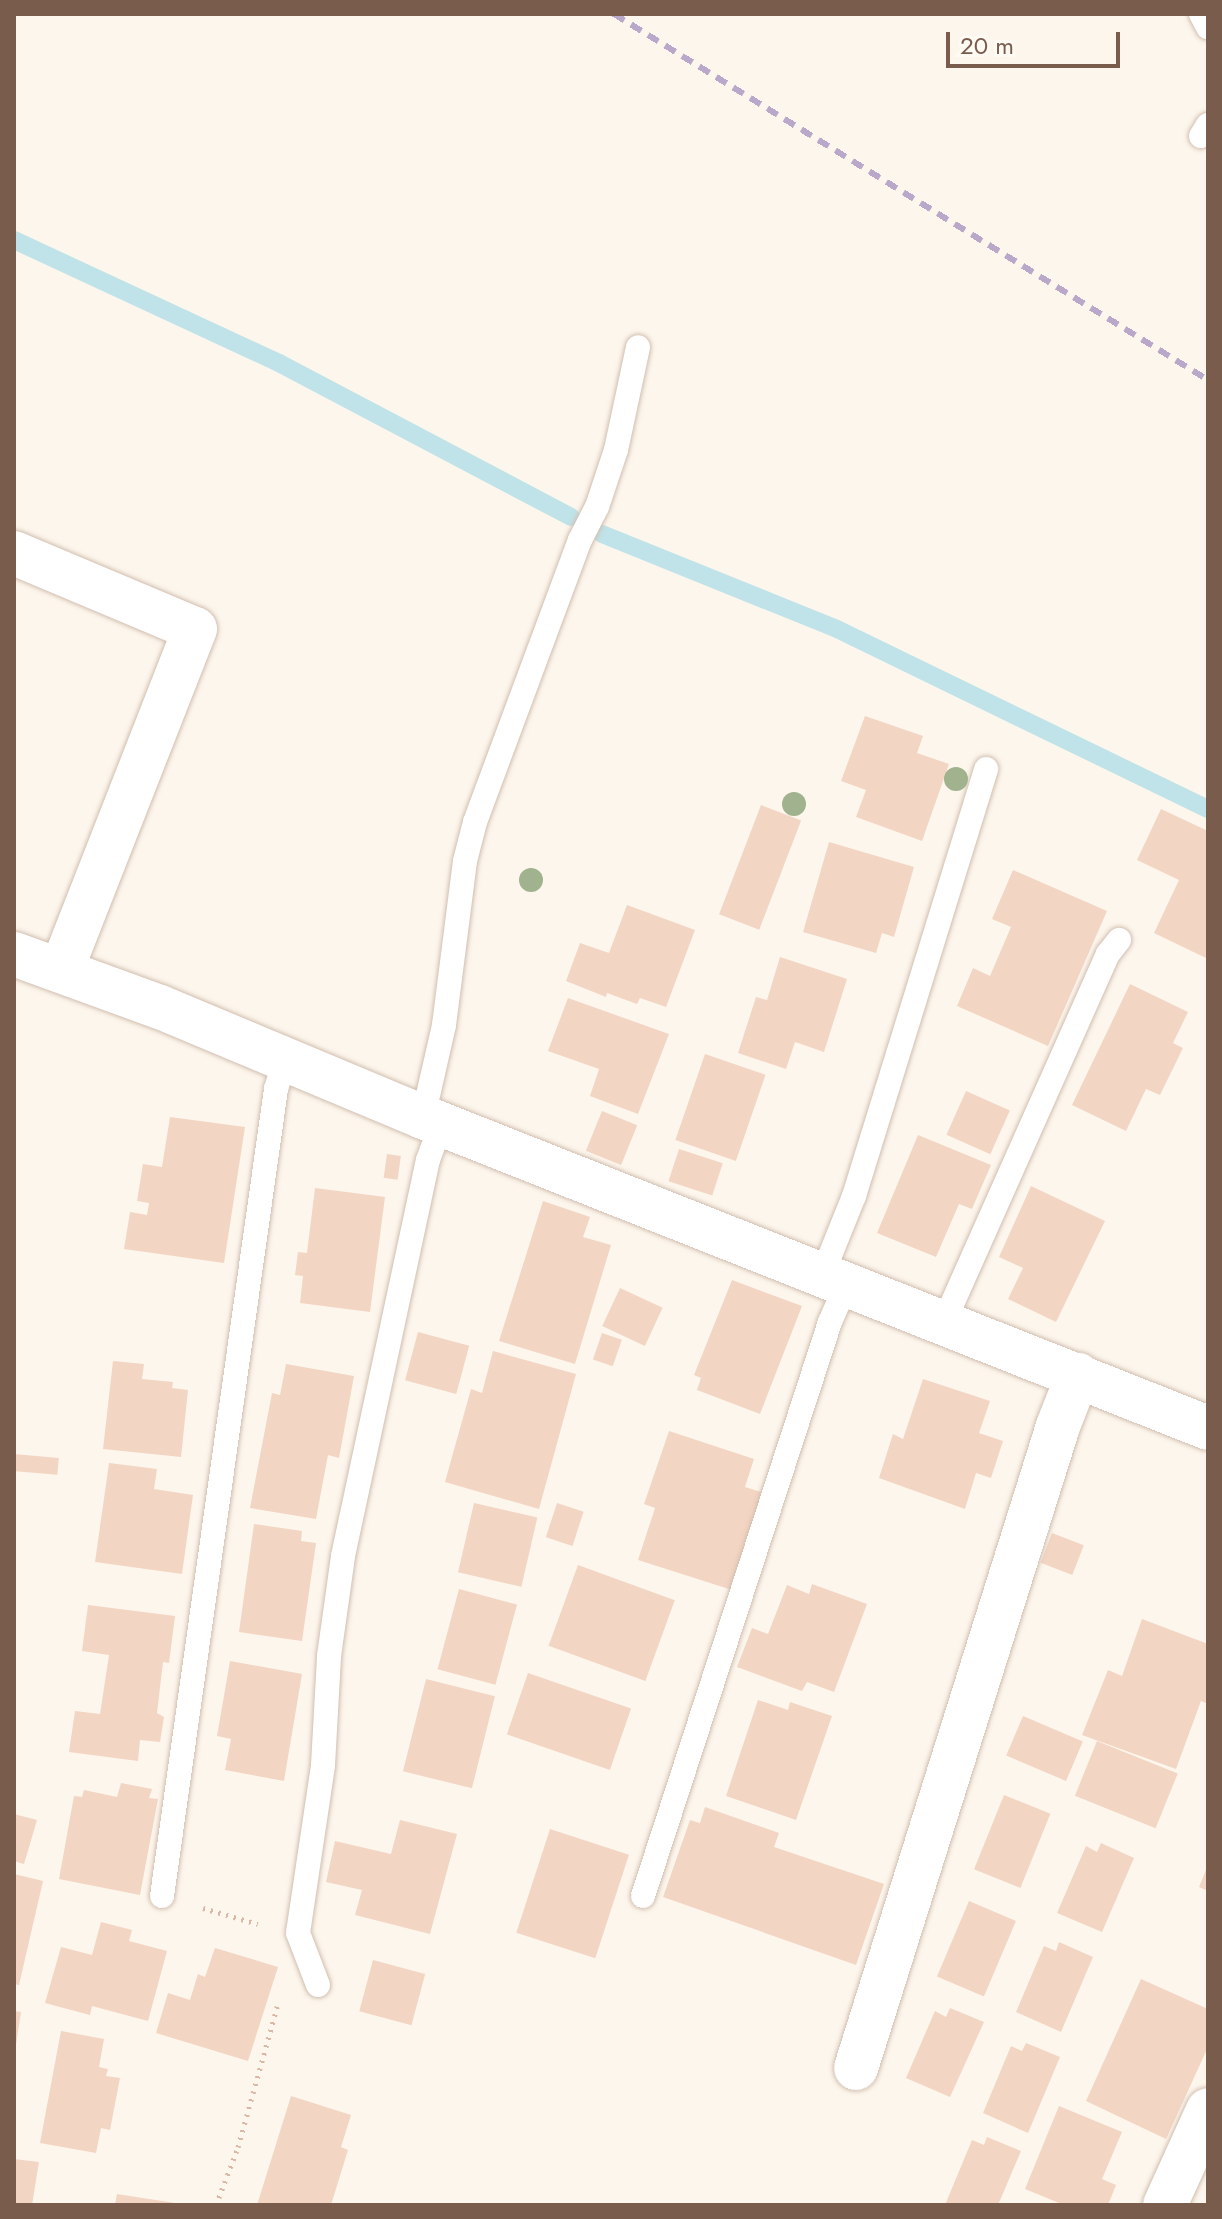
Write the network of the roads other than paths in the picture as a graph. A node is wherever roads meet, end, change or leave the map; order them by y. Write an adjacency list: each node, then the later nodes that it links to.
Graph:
1 (1201, 14): 2 (lane)
2 (1208, 27)
3 (638, 347): 10 (lane)
4 (14, 553): 8 (street)
5 (986, 769): 11 (lane)
6 (1119, 940): 12 (lane)
7 (14, 954): 8 (street)
8 (61, 971): 9 (street)
9 (285, 1059): 10 (street); 15 (lane)
10 (432, 1120): 11 (street); 17 (lane)
11 (835, 1278): 12 (street); 16 (lane)
12 (944, 1322): 13 (street)
13 (1078, 1375): 14 (street); 18 (street)
14 (1208, 1428)
15 (162, 1896)
16 (643, 1896)
17 (318, 1985)
18 (856, 2068)
19 (1208, 2110): 20 (street)
20 (1165, 2205)

